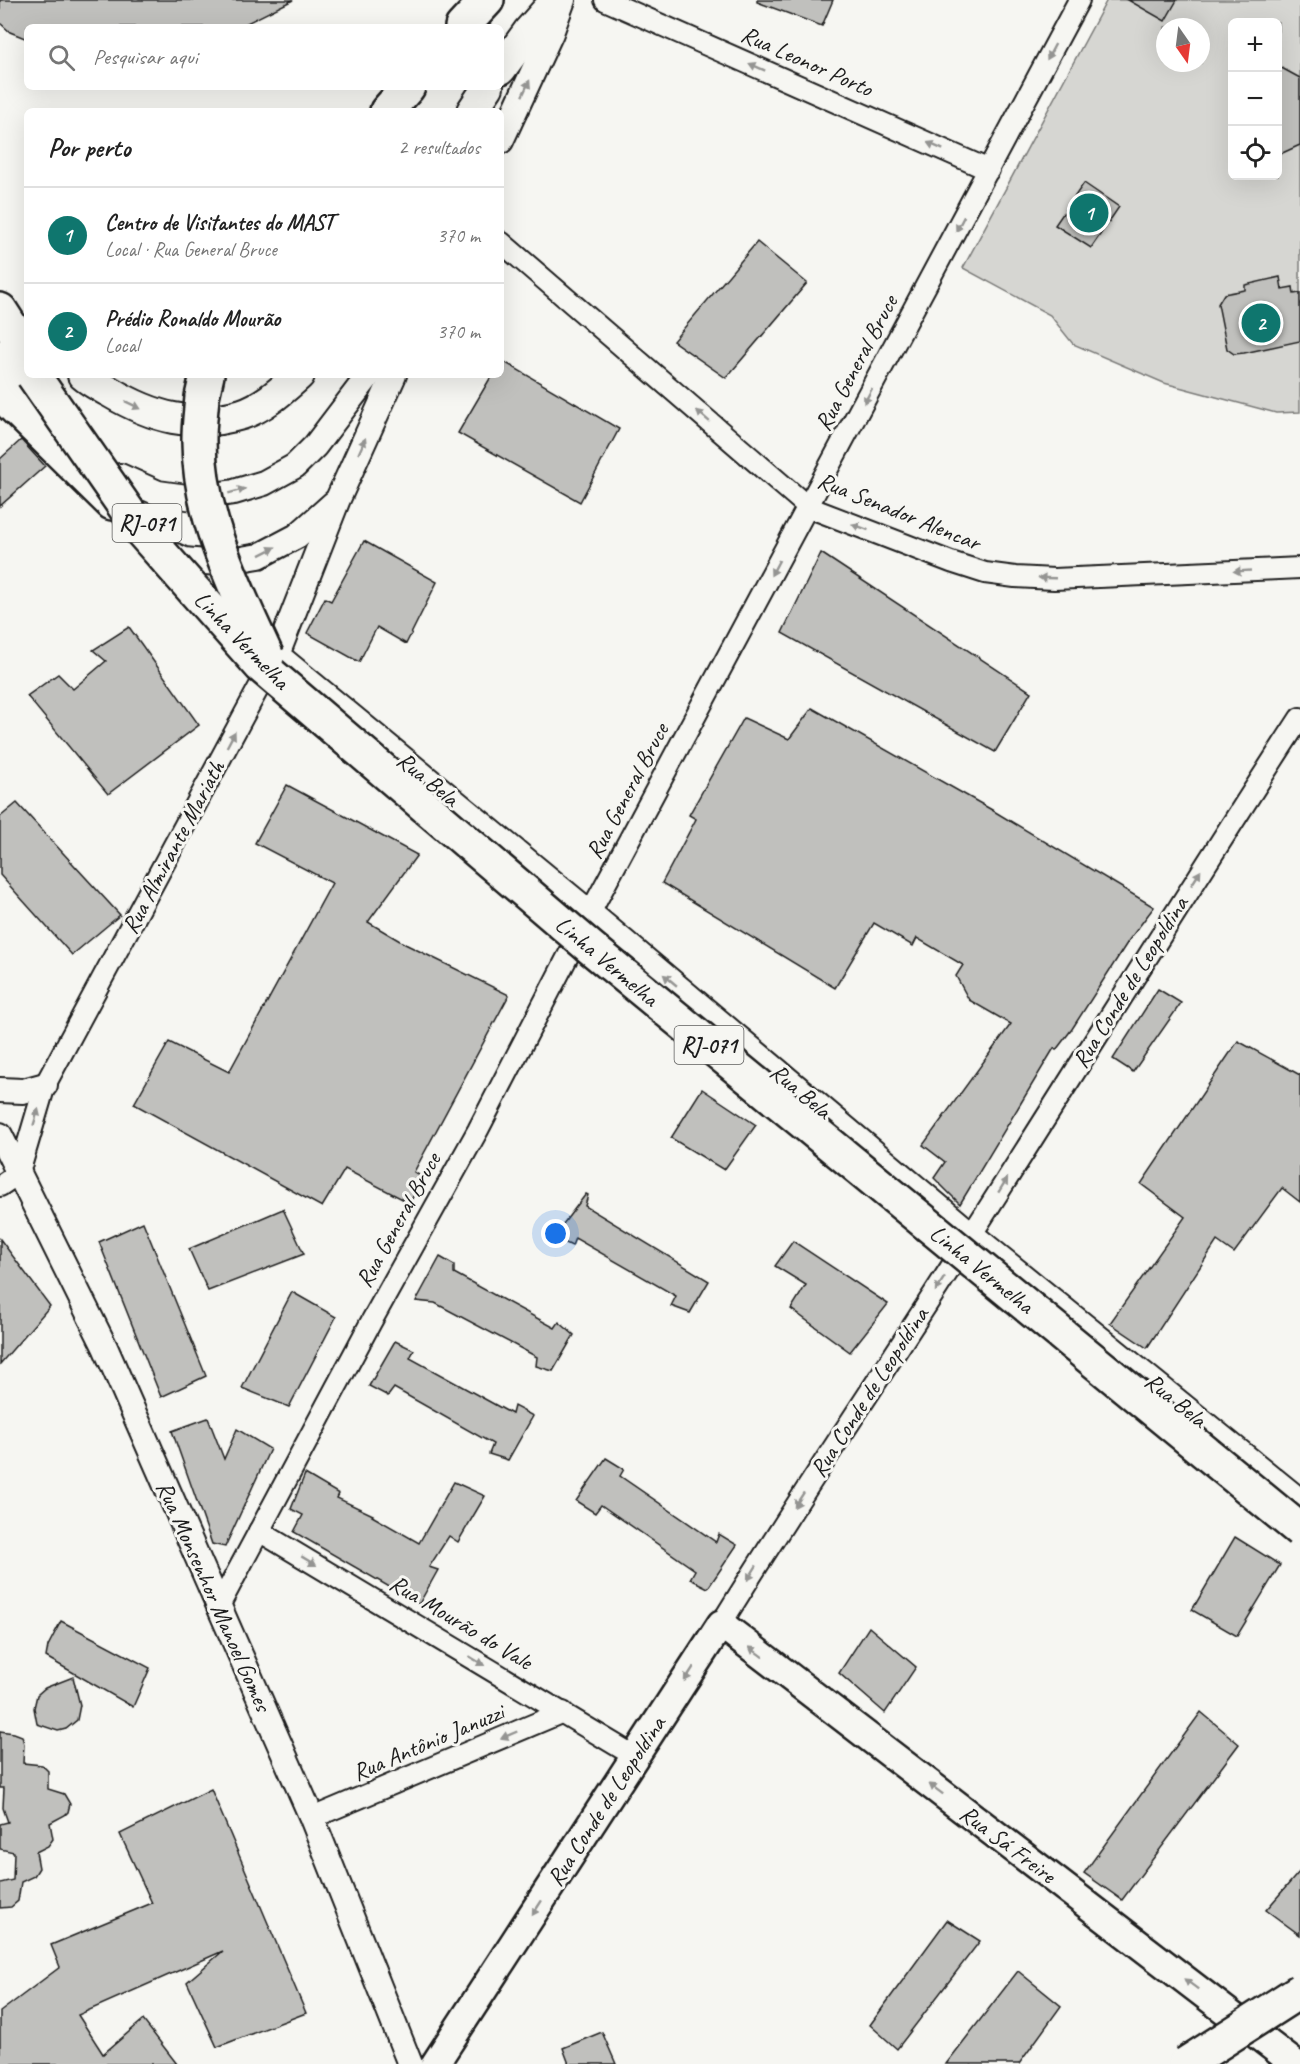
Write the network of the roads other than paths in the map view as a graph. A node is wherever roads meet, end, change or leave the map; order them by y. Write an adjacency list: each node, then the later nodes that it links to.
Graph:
1 (487, 0): 6 (highway)
2 (556, 0): 7 (main road)
3 (563, 0): 12 (street, one-way to 3)
4 (605, 0): 13 (street, Rua Leonor Porto, one-way to 4)
5 (1078, 0): 13 (street, Rua General Bruce, one-way to 13)
6 (465, 24)
7 (504, 65)
8 (405, 90): 10 (highway)
9 (486, 90): 11 (main road)
10 (390, 108)
11 (474, 108)
12 (504, 135)
13 (989, 170): 32 (street, Rua General Bruce, one-way to 32)
14 (504, 245): 32 (street, Rua Senador Alencar, one-way to 14)
15 (0, 308): 17 (main road); 18 (highway)
16 (0, 325): 20 (highway)
17 (24, 328)
18 (24, 347)
19 (0, 357): 30 (highway)
20 (24, 361)
21 (35, 378): 33 (highway, Linha Vermelha / RJ-071, bridge)
22 (45, 378): 35 (highway, Linha Vermelha / RJ-071)
23 (88, 378): 25 (main road, one-way to 25)
24 (206, 378): 35 (highway, bridge)
25 (296, 378)
26 (367, 378): 30 (street, one-way to 26)
27 (393, 378): 31 (street, Rua Almirante Mariath, one-way to 27)
28 (0, 393): 33 (highway, bridge)
29 (0, 410): 31 (street, one-way to 31)
30 (120, 476)
31 (338, 499): 35 (street, Rua Almirante Mariath)
32 (808, 507): 34 (street, Rua Senador Alencar, one-way to 32); 37 (street, Rua General Bruce, one-way to 37)
33 (143, 533): 45 (highway, Linha Vermelha / RJ-071, bridge)
34 (1300, 568)
35 (272, 657): 37 (street, Rua Bela); 38 (street, Rua Almirante Mariath, one-way to 35); 44 (highway, Linha Vermelha / RJ-071)
36 (1300, 718): 42 (street, Rua Conde de Leopoldina, one-way to 36)
37 (590, 913): 42 (street, Rua Bela, one-way to 37); 46 (street, Rua General Bruce)
38 (45, 1085): 39 (street); 41 (street, Rua Almirante Mariath, one-way to 38)
39 (0, 1090)
40 (0, 1135): 41 (street, Rua Monsenhor Manoel Gomes)
41 (9, 1179): 47 (street, Rua Monsenhor Manoel Gomes)
42 (972, 1235): 43 (street, Rua Bela); 48 (street, Rua Conde de Leopoldina, one-way to 48)
43 (1300, 1501)
44 (1300, 1513)
45 (1300, 1530)
46 (259, 1531): 47 (street, Rua General Bruce); 49 (street, Rua Mourão do Vale, one-way to 49)
47 (219, 1606): 51 (street, Rua Monsenhor Manoel Gomes)
48 (721, 1624): 50 (main road, Rua Conde de Leopoldina, one-way to 50); 54 (main road, Rua Sá Freire, one-way to 48)
49 (563, 1712): 50 (street, Rua Mourão do Vale); 51 (street, Rua Antônio Januzzi, one-way to 51)
50 (636, 1757): 56 (main road, Rua Conde de Leopoldina, one-way to 56)
51 (312, 1818): 55 (street, Rua Monsenhor Manoel Gomes)
52 (1300, 1980): 54 (street)
53 (1300, 1991): 58 (highway, bridge)
54 (1238, 2019): 57 (street); 59 (main road, Rua Sá Freire)
55 (410, 2064)
56 (435, 2064)
57 (1168, 2064)
58 (1186, 2064)
59 (1295, 2064)

